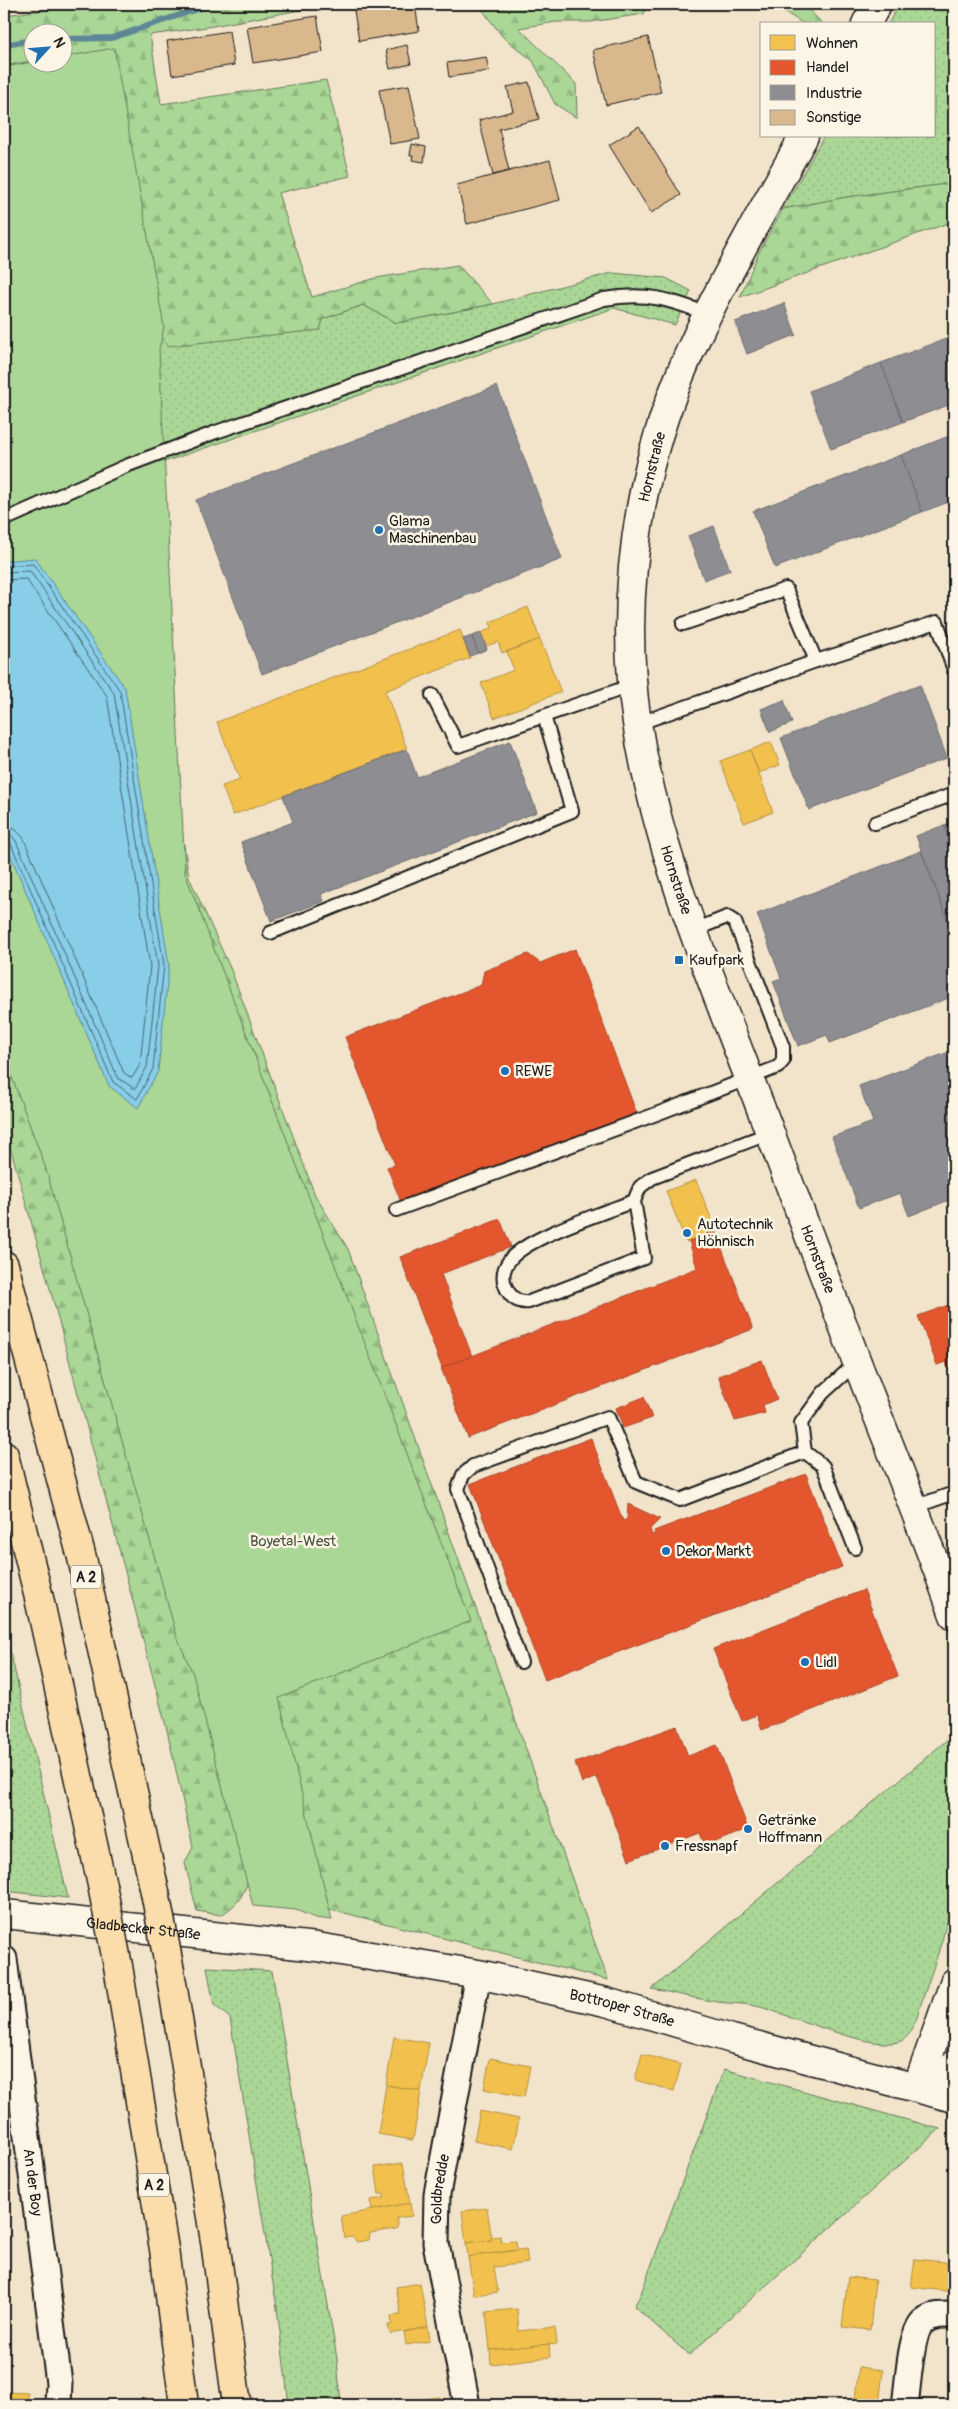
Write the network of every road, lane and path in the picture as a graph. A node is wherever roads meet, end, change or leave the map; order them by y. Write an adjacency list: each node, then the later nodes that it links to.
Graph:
1 (877, 4): 2 (street)
2 (867, 22)
3 (803, 138): 4 (street, Hornstraße)
4 (708, 314): 5 (lane); 9 (street, Hornstraße)
5 (4, 520)
6 (683, 624): 7 (lane)
7 (816, 661): 8 (lane); 12 (lane)
8 (954, 670)
9 (633, 685): 11 (lane); 12 (street, Hornstraße)
10 (432, 695): 11 (lane)
11 (544, 716): 16 (lane)
12 (638, 724): 15 (street, Hornstraße)
13 (954, 794): 14 (lane)
14 (875, 823)
15 (694, 930): 17 (street, Hornstraße); 17 (lane)
16 (270, 933)
17 (749, 1078): 18 (street, Hornstraße); 20 (lane)
18 (770, 1133): 19 (lane); 22 (street, Hornstraße)
19 (634, 1201): 19 (lane)
20 (396, 1210)
21 (4, 1265): 41 (highway, A 2, bridge)
22 (857, 1362): 23 (lane); 26 (street, Hornstraße)
23 (805, 1452): 27 (lane); 29 (lane)
24 (4, 1455): 40 (highway, A 2, bridge)
25 (954, 1493): 26 (lane)
26 (914, 1508): 28 (street, Hornstraße)
27 (855, 1548)
28 (954, 1615)
29 (521, 1662)
30 (4, 1914): 31 (street, Gladbecker Straße)
31 (284, 1944): 33 (street, Bottroper Straße)
32 (4, 1959): 39 (street, An der Boy)
33 (478, 1974): 36 (street, Bottroper Straße); 42 (street, Goldbredde)
34 (954, 1983): 36 (street)
35 (954, 2065): 37 (street)
36 (917, 2088): 37 (street, Bottroper Straße)
37 (949, 2097)
38 (954, 2315): 43 (street)
39 (58, 2405)
40 (184, 2405)
41 (237, 2405)
42 (467, 2405)
43 (905, 2405)

